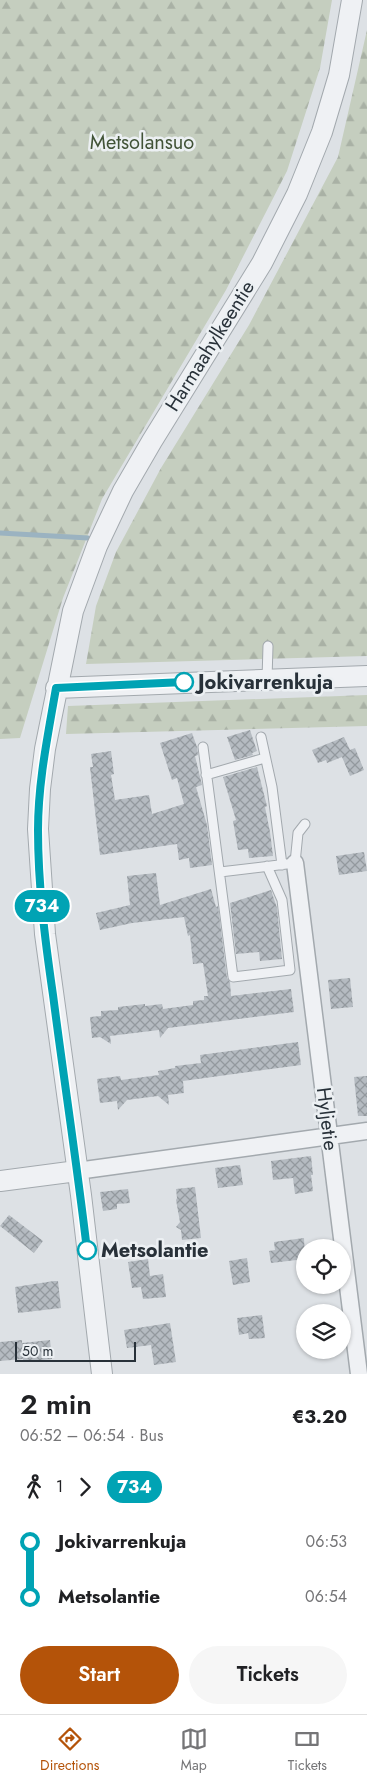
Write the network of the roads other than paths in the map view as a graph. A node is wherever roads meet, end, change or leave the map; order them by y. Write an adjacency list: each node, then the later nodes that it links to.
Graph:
1 (352, 0): 5 (street, Harmaahylkeentie)
2 (268, 646): 4 (lane)
3 (367, 676): 4 (street)
4 (267, 679): 5 (street)
5 (56, 688): 16 (street, Harmaahylkeentie)
6 (261, 736): 8 (lane)
7 (203, 747): 9 (lane)
8 (265, 758): 9 (lane); 11 (lane)
9 (206, 775): 13 (lane)
10 (305, 824): 11 (lane)
11 (288, 864): 12 (lane); 15 (street, Hyljetie)
12 (267, 866): 13 (lane); 13 (lane)
13 (220, 872)
14 (367, 1131): 15 (street)
15 (330, 1136): 16 (street); 19 (street, Hyljetie)
16 (77, 1171): 17 (street); 18 (street, Harmaahylkeentie)
17 (0, 1181)
18 (102, 1374)
19 (359, 1374)

